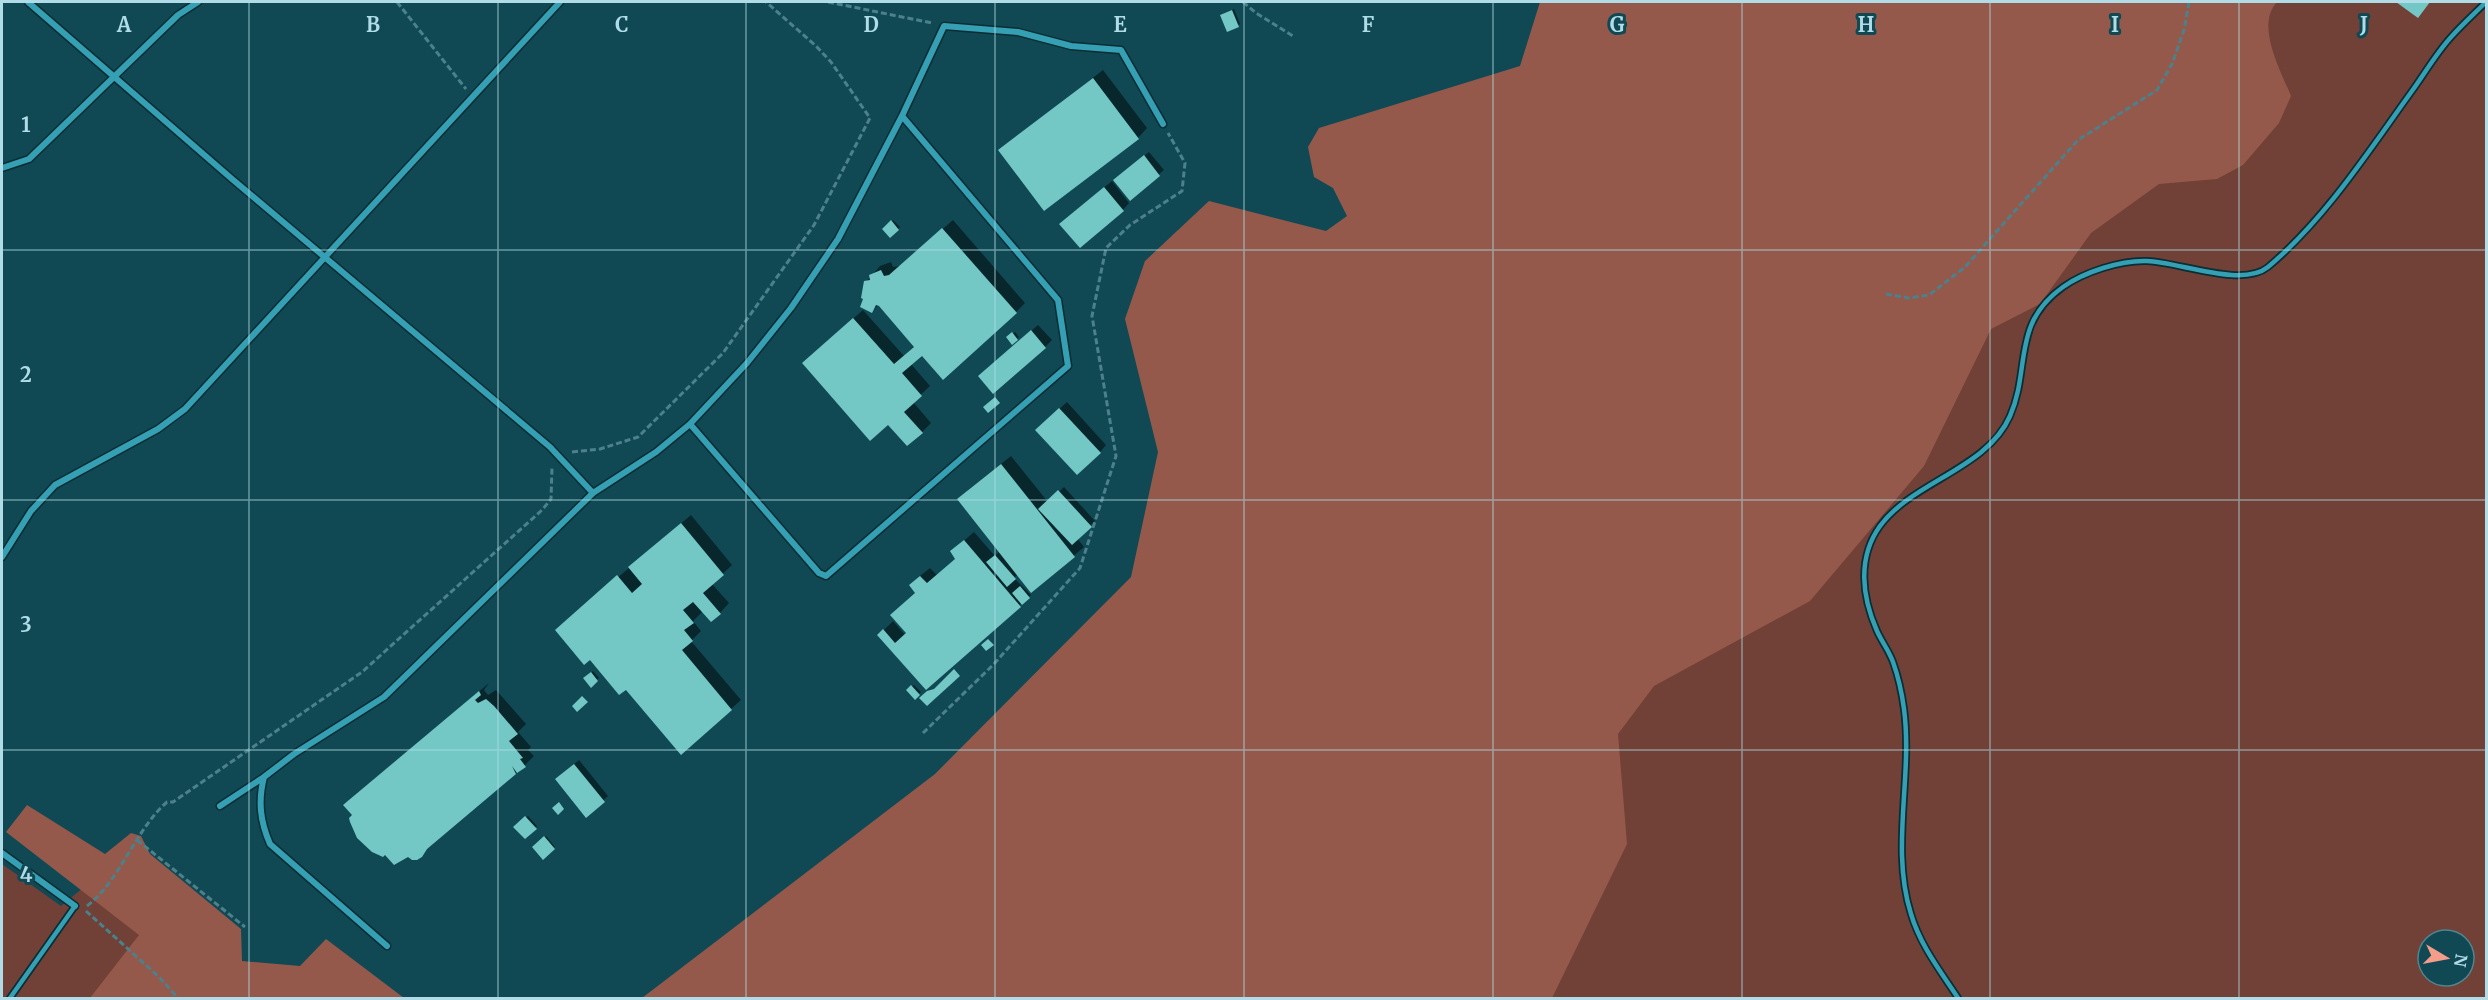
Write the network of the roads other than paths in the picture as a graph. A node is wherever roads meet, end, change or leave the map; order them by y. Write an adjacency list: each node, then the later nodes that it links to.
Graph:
1 (28, 2): 5 (street)
2 (198, 2): 5 (street)
3 (560, 2): 9 (street)
4 (2487, 2): 19 (lane)
5 (113, 76): 8 (street); 9 (street)
6 (902, 116): 7 (street); 10 (street); 10 (street)
7 (1163, 124)
8 (2, 168)
9 (326, 256): 11 (street); 12 (street)
10 (690, 424): 11 (street)
11 (593, 493): 13 (street)
12 (2, 557)
13 (264, 777): 14 (street); 17 (street)
14 (220, 806)
15 (2, 853): 16 (street)
16 (75, 906): 18 (lane)
17 (387, 946)
18 (10, 999)
19 (1958, 999)

